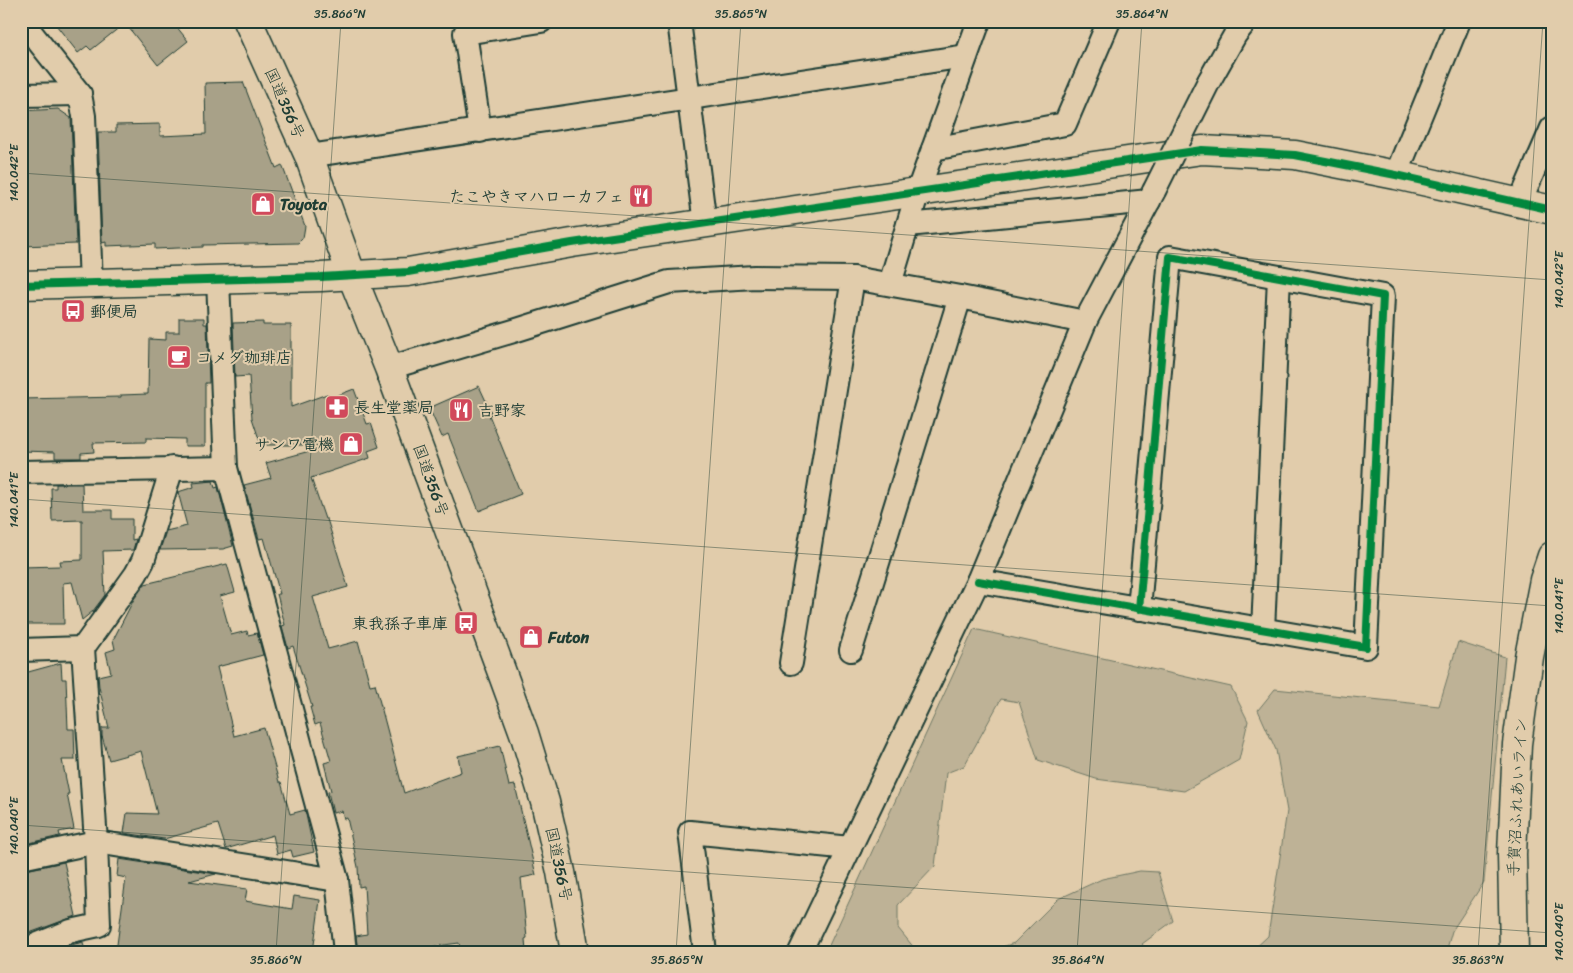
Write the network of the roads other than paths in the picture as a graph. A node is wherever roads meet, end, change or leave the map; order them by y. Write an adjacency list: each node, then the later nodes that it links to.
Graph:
1 (22, 21): 10 (street)
2 (248, 21): 16 (main road, 国道356号)
3 (541, 21): 14 (street)
4 (679, 21): 12 (street)
5 (979, 21): 9 (street)
6 (1108, 21): 15 (street)
7 (1246, 21): 19 (street, bridge)
8 (1459, 21): 17 (street)
9 (966, 56): 12 (street); 15 (street)
10 (80, 94): 11 (street); 28 (street)
11 (21, 96)
12 (688, 99): 14 (street); 22 (street)
13 (1552, 128): 20 (street)
14 (480, 131): 16 (street)
15 (933, 149): 18 (street)
16 (309, 156): 24 (main road, 国道356号)
17 (1396, 175): 18 (main road); 20 (main road)
18 (918, 191): 22 (main road); 23 (street)
19 (1151, 196): 23 (street); 32 (street)
20 (1520, 202): 21 (main road)
21 (1552, 210)
22 (705, 224): 24 (main road)
23 (908, 224): 29 (street)
24 (352, 276): 27 (main road); 33 (main road, 国道356号)
25 (1280, 277): 39 (street); 40 (street); 40 (street)
26 (852, 278): 29 (street); 33 (street); 44 (street)
27 (218, 280): 28 (main road); 35 (street)
28 (91, 284): 30 (main road)
29 (890, 284): 31 (street)
30 (21, 285)
31 (960, 297): 32 (street); 43 (street)
32 (1085, 322): 38 (street)
33 (389, 368): 51 (main road, 国道356号)
34 (172, 468): 35 (street); 36 (street); 41 (street)
35 (226, 468): 48 (street)
36 (21, 472)
37 (1552, 556): 54 (main road, 手賀沼ふれあいライン)
38 (978, 581): 39 (street); 46 (street)
39 (1139, 609): 40 (street)
40 (1263, 630)
41 (83, 648): 42 (street); 45 (street)
42 (21, 650)
43 (851, 650)
44 (791, 663)
45 (96, 842): 47 (street); 48 (street); 49 (street)
46 (850, 848): 52 (street); 53 (street)
47 (21, 858)
48 (337, 880): 50 (street)
49 (21, 951)
50 (345, 952)
51 (575, 952)
52 (705, 952)
53 (800, 952)
54 (1514, 952)

